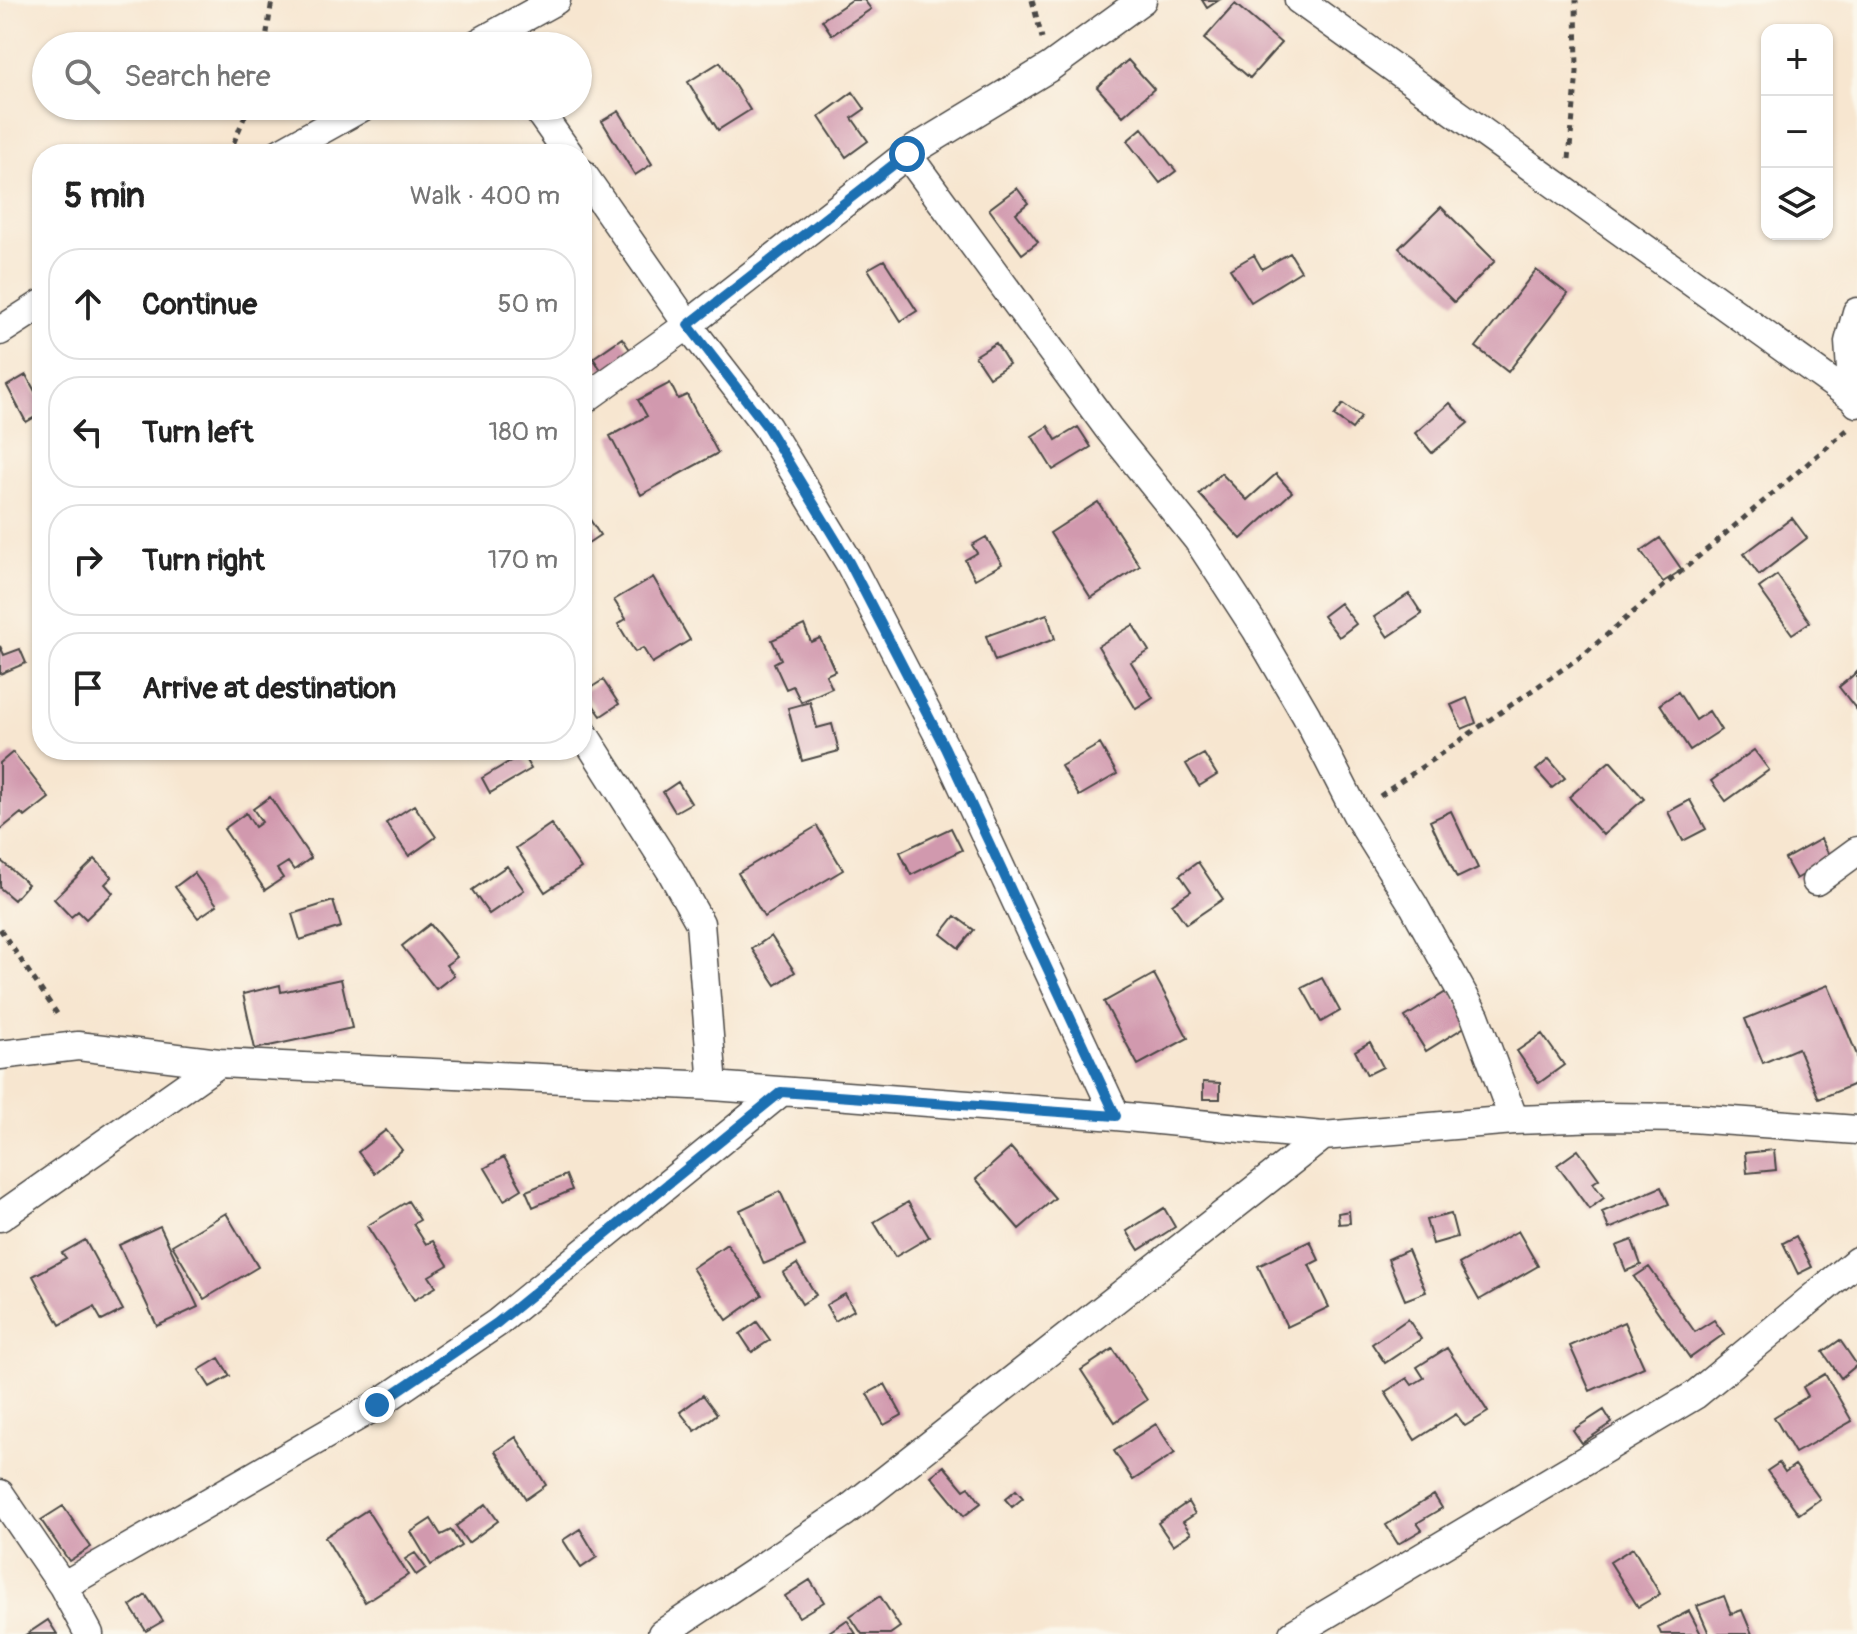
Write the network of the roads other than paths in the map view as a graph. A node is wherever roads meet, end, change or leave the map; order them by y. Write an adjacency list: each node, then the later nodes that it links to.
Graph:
1 (556, 0): 4 (street)
2 (1142, 0): 9 (street)
3 (1299, 0): 16 (street)
4 (503, 32)
5 (339, 120): 7 (street)
6 (545, 120): 8 (street)
7 (296, 144)
8 (562, 144)
9 (907, 154): 13 (street); 25 (street)
10 (592, 187): 13 (street)
11 (32, 310): 14 (street)
12 (1857, 312): 16 (street)
13 (688, 325): 15 (street); 24 (street)
14 (0, 331)
15 (592, 394)
16 (1856, 408)
17 (592, 747): 22 (street)
18 (1857, 851): 19 (street)
19 (1816, 881)
20 (0, 1055): 21 (street)
21 (219, 1063): 22 (street); 28 (street)
22 (713, 1086): 23 (street)
23 (781, 1092): 24 (street); 31 (street)
24 (1116, 1116): 27 (street)
25 (1514, 1120): 26 (street); 27 (street)
26 (1857, 1130)
27 (1323, 1136): 33 (street)
28 (0, 1217)
29 (1857, 1261): 34 (street)
30 (0, 1494): 31 (street)
31 (63, 1586): 32 (street)
32 (89, 1634)
33 (662, 1634)
34 (1293, 1634)

